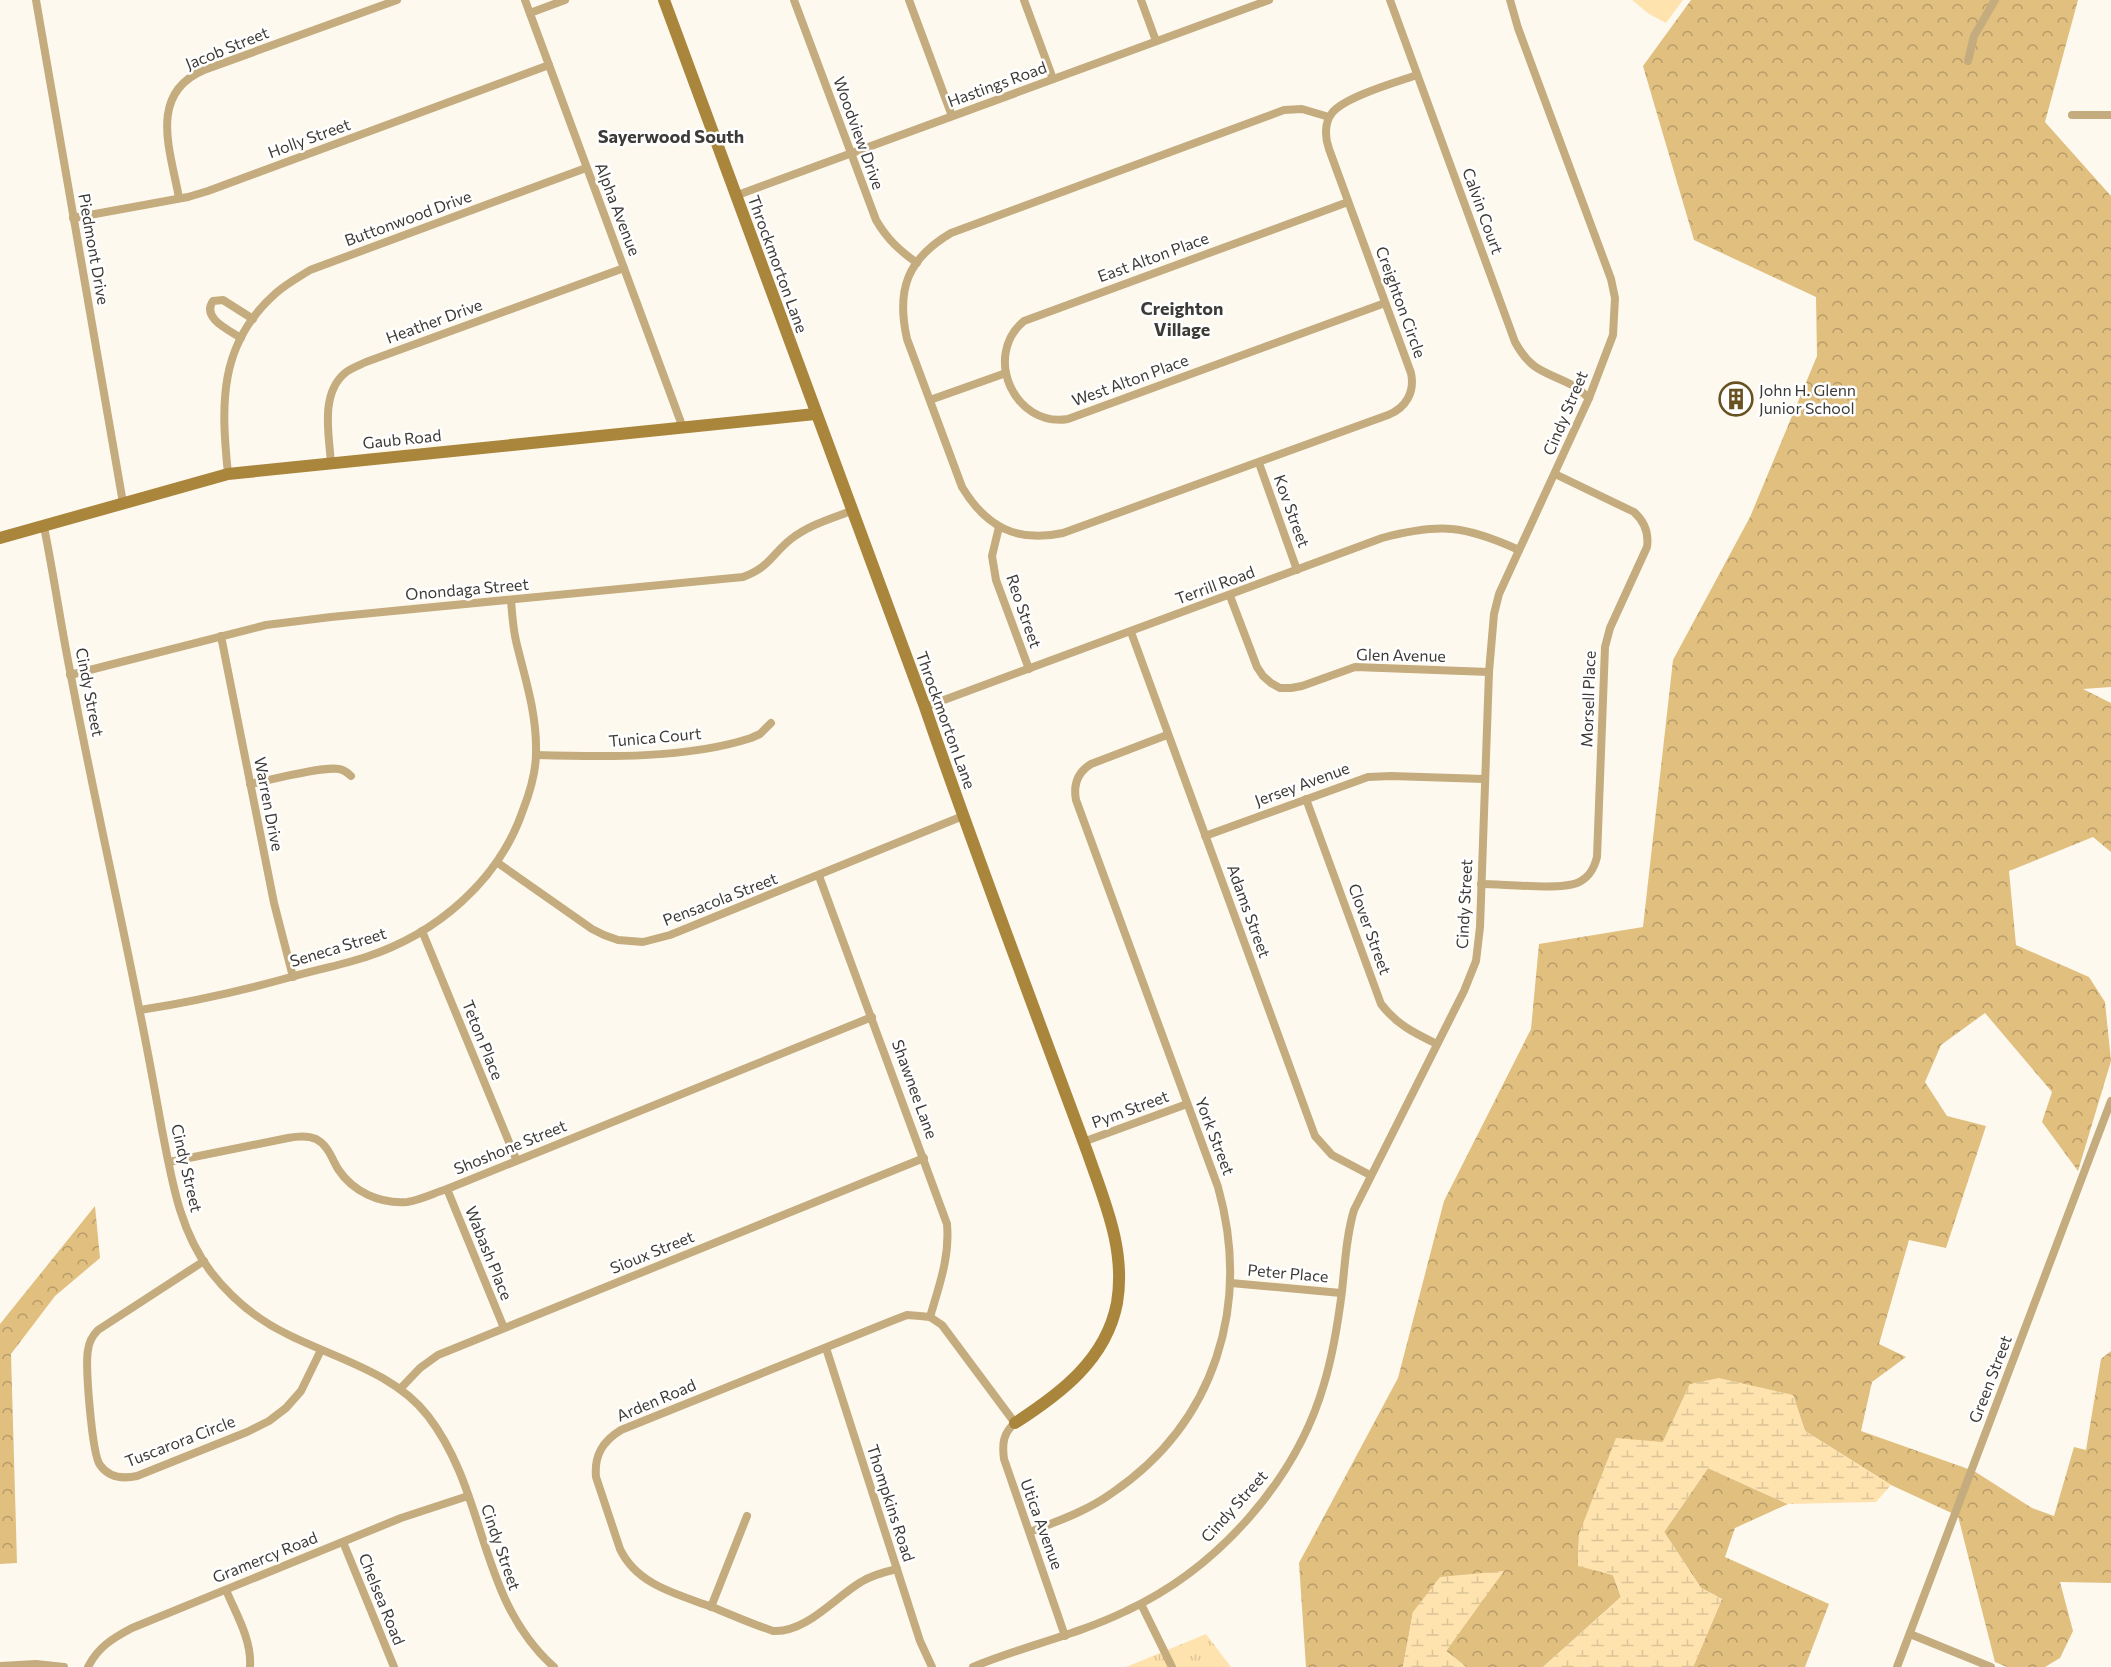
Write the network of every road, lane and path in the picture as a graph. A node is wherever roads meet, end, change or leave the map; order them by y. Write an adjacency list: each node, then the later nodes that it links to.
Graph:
1 (36, 0): 29 (street, Piedmont Drive)
2 (397, 0): 27 (street, Jacob Street)
3 (525, 0): 14 (street, Alpha Avenue)
4 (565, 0): 14 (street)
5 (664, 0): 26 (street, Throckmorton Lane)
6 (794, 0): 24 (street, Woodview Drive)
7 (909, 0): 22 (street)
8 (1024, 0): 19 (street)
9 (1141, 0): 15 (street)
10 (1269, 0): 15 (street, Hastings Road)
11 (1390, 0): 18 (street, Calvin Court)
12 (1510, 0): 36 (street, Cindy Street)
13 (1995, 0): 16 (street)
14 (530, 13): 17 (street, Alpha Avenue)
15 (1156, 41): 19 (street, Hastings Road)
16 (1968, 61)
17 (549, 65): 25 (street, Alpha Avenue); 27 (street, Holly Street)
18 (1417, 75): 23 (street); 36 (street, Calvin Court)
19 (1053, 79): 22 (street, Hastings Road)
20 (2072, 115): 21 (street)
21 (2111, 115)
22 (952, 116): 24 (street, Hastings Road)
23 (1329, 117): 28 (street, Creighton Circle); 30 (street, Creighton Circle)
24 (851, 153): 26 (street, Hastings Road); 30 (street, Woodview Drive)
25 (586, 168): 31 (street, Alpha Avenue); 33 (street, Buttonwood Drive)
26 (735, 195): 38 (street, Throckmorton Lane)
27 (179, 198): 29 (street, Holly Street)
28 (1348, 202): 32 (street, Creighton Circle); 35 (street, East Alton Place)
29 (73, 218): 44 (street, Piedmont Drive)
30 (917, 263): 37 (street, Creighton Circle)
31 (624, 268): 39 (street, Alpha Avenue); 40 (street, Heather Drive)
32 (1384, 303): 35 (street, West Alton Place); 41 (street, Creighton Circle)
33 (253, 319): 34 (street, Buttonwood Drive); 34 (street)
34 (241, 338): 42 (street, Buttonwood Drive)
35 (1006, 374): 37 (street)
36 (1589, 398): 43 (street, Cindy Street)
37 (930, 400): 47 (street, Creighton Circle)
38 (815, 414): 39 (street, Gaub Road); 45 (street, Throckmorton Lane)
39 (683, 428): 40 (street, Gaub Road)
40 (331, 463): 42 (street, Gaub Road)
41 (1259, 463): 47 (street, Creighton Circle); 50 (street, Kov Street)
42 (228, 474): 44 (street, Gaub Road)
43 (1555, 474): 49 (street, Cindy Street); 70 (street, Morsell Place)
44 (123, 503): 46 (street, Gaub Road)
45 (851, 511): 52 (street, Onondaga Street); 58 (street, Throckmorton Lane)
46 (44, 527): 48 (street, Gaub Road); 57 (street, Cindy Street)
47 (999, 527): 55 (street, Reo Street)
48 (0, 538)
49 (1519, 550): 50 (street, Terrill Road); 56 (street, Cindy Street)
50 (1297, 570): 51 (street, Terrill Road)
51 (1230, 596): 53 (street, Terrill Road); 56 (street, Glen Avenue)
52 (511, 600): 54 (street, Onondaga Street); 61 (street, Seneca Street)
53 (1131, 632): 55 (street, Terrill Road); 60 (street, Adams Street)
54 (221, 636): 57 (street, Onondaga Street); 64 (street, Warren Drive)
55 (1029, 669): 58 (street, Terrill Road)
56 (1489, 672): 63 (street, Cindy Street)
57 (70, 675): 73 (street, Cindy Street)
58 (925, 707): 66 (street, Throckmorton Lane)
59 (771, 723): 61 (street, Tunica Court)
60 (1167, 735): 67 (street, Adams Street); 77 (street, York Street)
61 (536, 755): 68 (street, Seneca Street)
62 (351, 776): 64 (street)
63 (1484, 779): 65 (street, Jersey Avenue); 70 (street, Cindy Street)
64 (250, 784): 72 (street, Warren Drive)
65 (1306, 799): 67 (street, Jersey Avenue); 75 (street, Clover Street)
66 (963, 816): 69 (street, Pensacola Street); 78 (street, Throckmorton Lane)
67 (1205, 836): 82 (street, Adams Street)
68 (498, 863): 69 (street, Pensacola Street); 71 (street, Seneca Street)
69 (819, 876): 74 (street, Shawnee Lane)
70 (1481, 884): 75 (street, Cindy Street)
71 (422, 931): 72 (street, Seneca Street); 80 (street, Teton Place)
72 (293, 977): 73 (street, Seneca Street)
73 (140, 1010): 81 (street, Cindy Street)
74 (872, 1017): 79 (street, Shawnee Lane); 80 (street, Shoshone Street)
75 (1437, 1044): 82 (street, Cindy Street)
76 (2111, 1101): 101 (street, Green Street)
77 (1187, 1104): 78 (street, Pym Street); 85 (street, York Street)
78 (1083, 1142): 92 (street, Throckmorton Lane)
79 (924, 1158): 87 (street, Shawnee Lane); 88 (street, Sioux Street)
80 (516, 1160): 83 (street, Shoshone Street)
81 (169, 1162): 83 (street, Shoshone Street); 84 (street, Cindy Street)
82 (1370, 1175): 86 (street, Cindy Street)
83 (447, 1189): 88 (street, Wabash Place)
84 (204, 1262): 90 (street, Cindy Street); 90 (street, Tuscarora Circle)
85 (1231, 1283): 86 (street, Peter Place); 95 (street, York Street)
86 (1341, 1293): 99 (street, Cindy Street)
87 (930, 1317): 89 (street, Arden Road); 92 (street)
88 (504, 1328): 91 (street, Sioux Street)
89 (826, 1348): 97 (street, Thompkins Road); 100 (street, Arden Road)
90 (321, 1350): 91 (street, Cindy Street)
91 (400, 1389): 93 (street, Cindy Street)
92 (1014, 1423): 95 (street, Utica Avenue)
93 (468, 1496): 96 (street, Gramercy Road); 108 (street, Cindy Street)
94 (747, 1515): 100 (street)
95 (1030, 1532): 102 (street, Utica Avenue)
96 (343, 1542): 98 (street, Gramercy Road); 107 (street, Chelsea Road)
97 (897, 1569): 100 (street, Arden Road); 109 (street, Thompkins Road)
98 (226, 1590): 105 (street, Gramercy Road); 106 (street)
99 (1141, 1604): 102 (street, Cindy Street); 111 (street)
100 (711, 1607)
101 (1910, 1634): 112 (street, Green Street); 113 (street)
102 (1065, 1636): 110 (street, Cindy Street)
103 (0, 1666): 104 (street)
104 (64, 1667)
105 (88, 1667)
106 (250, 1667)
107 (394, 1667)
108 (554, 1667)
109 (932, 1667)
110 (973, 1667)
111 (1172, 1667)
112 (1897, 1667)
113 (1991, 1667)

